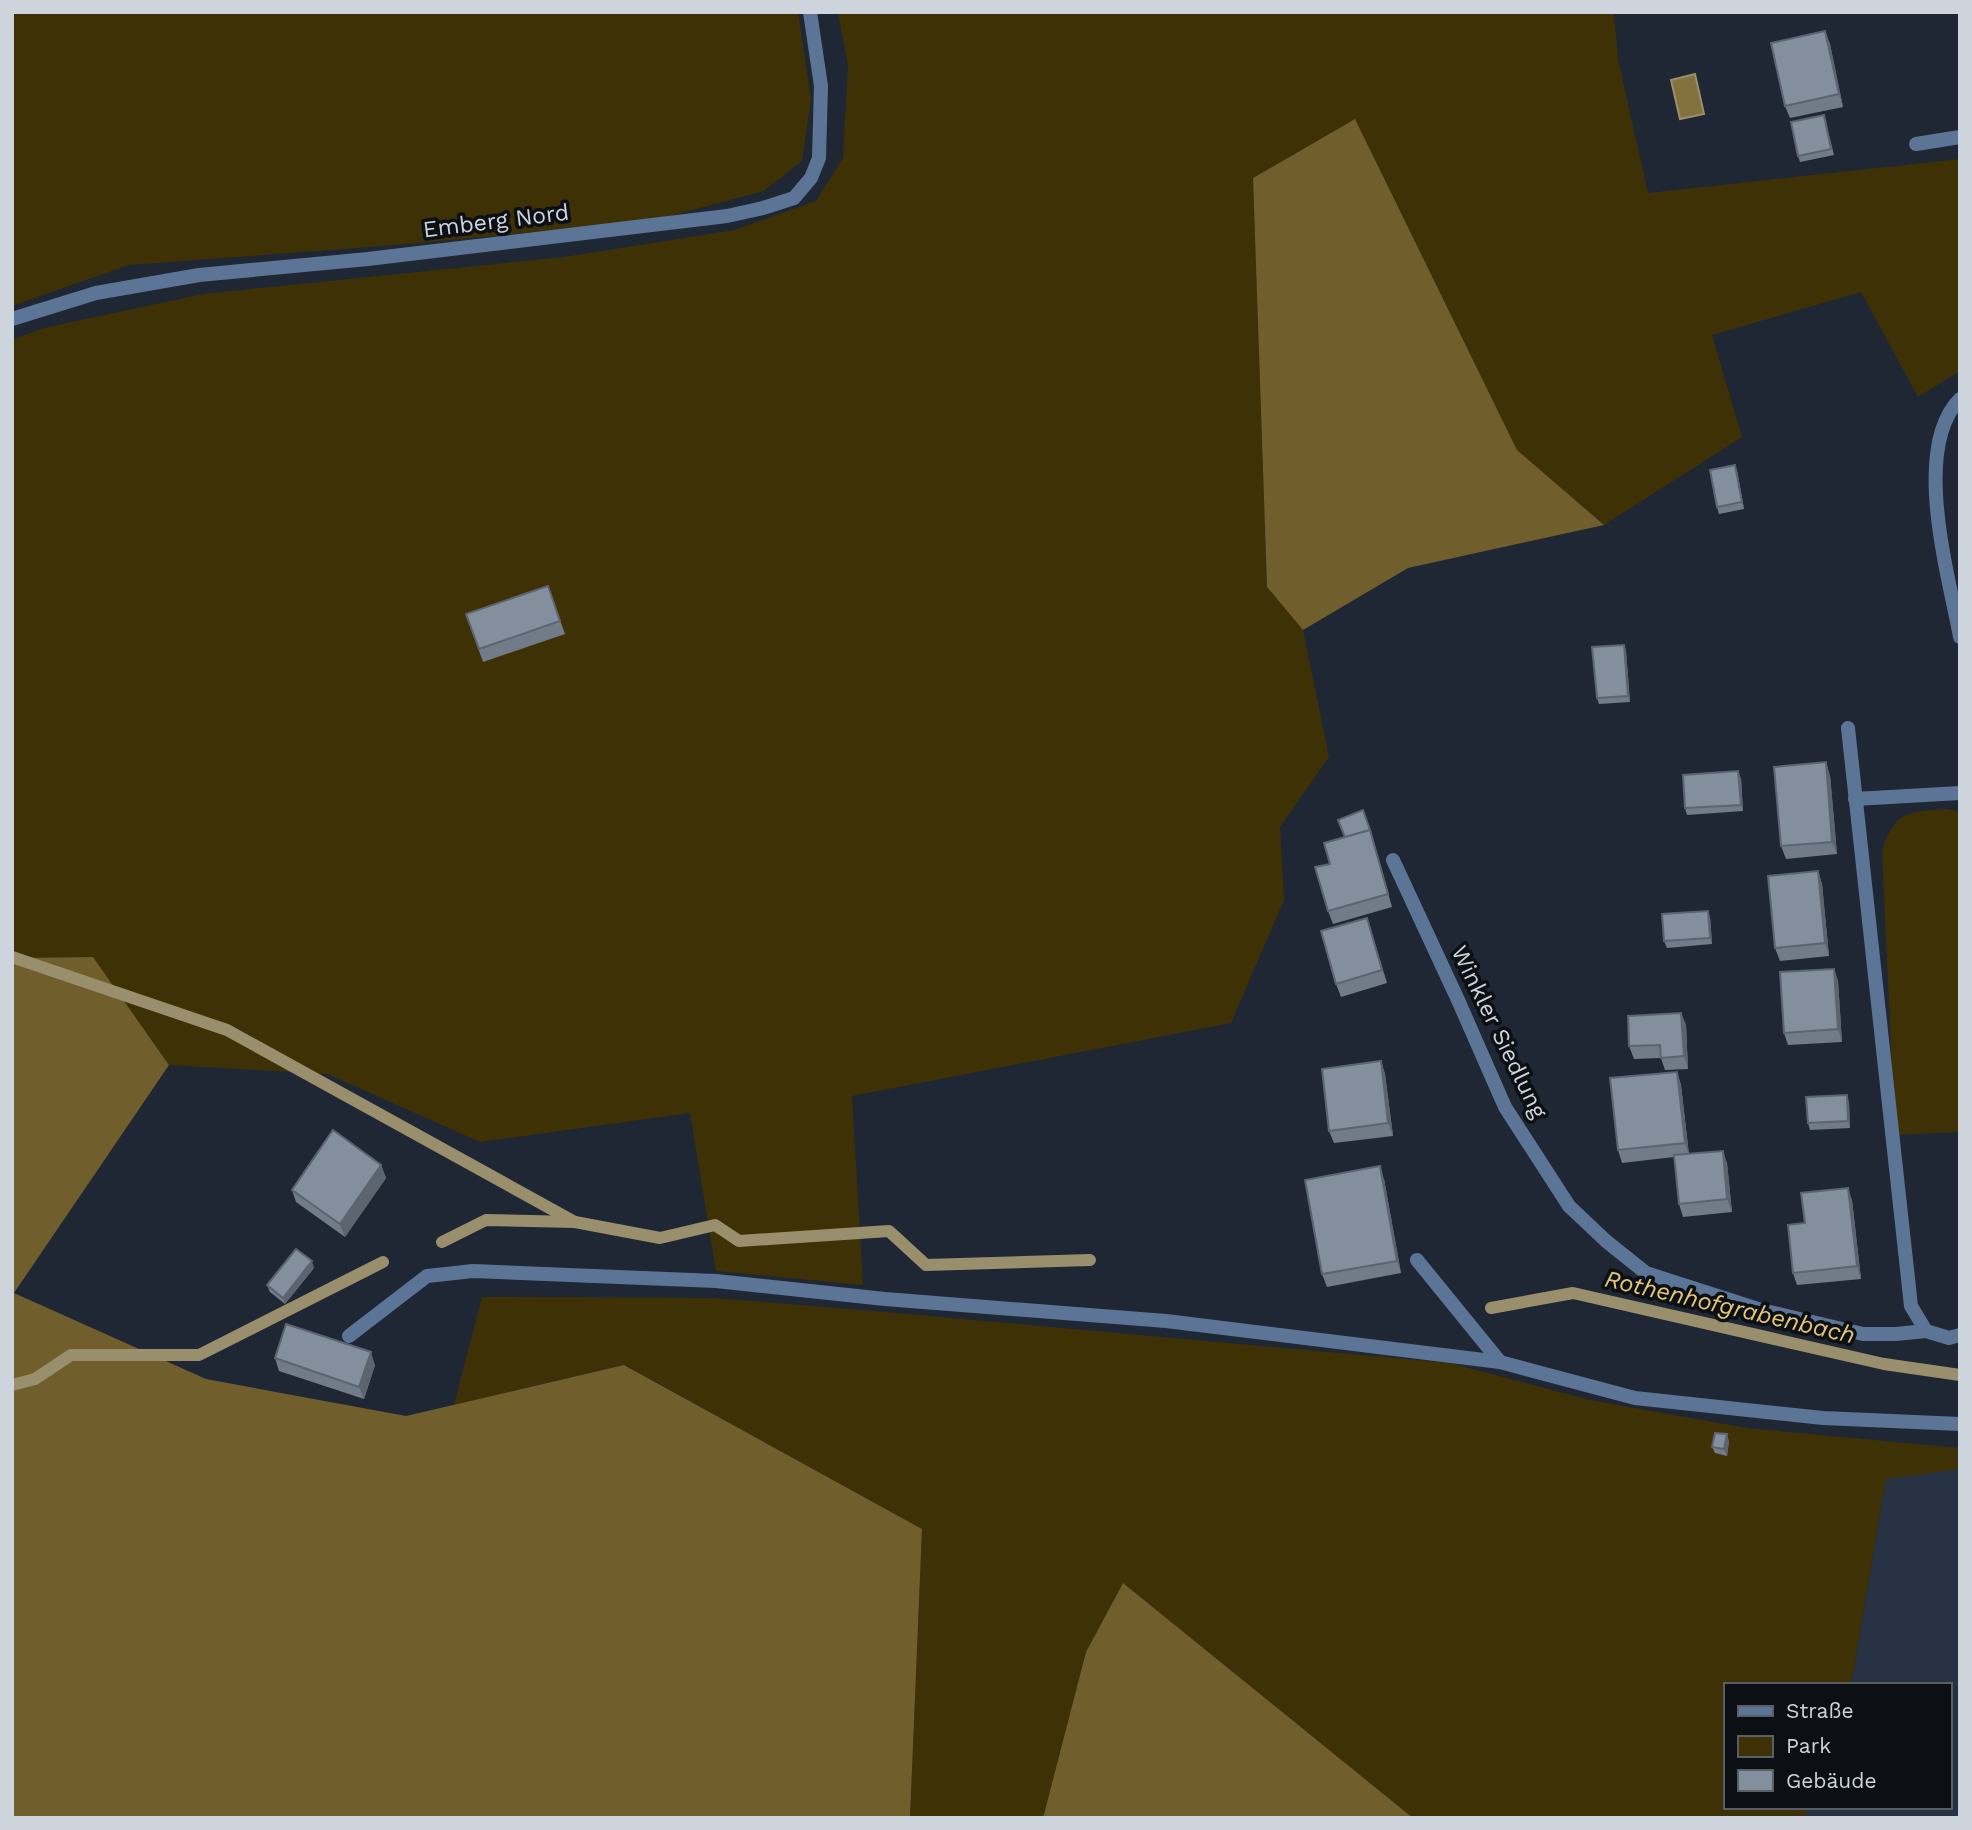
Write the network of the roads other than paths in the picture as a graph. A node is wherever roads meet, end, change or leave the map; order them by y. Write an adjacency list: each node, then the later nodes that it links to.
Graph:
1 (810, 12): 4 (street, Emberg Nord)
2 (1960, 137): 3 (street)
3 (1916, 144)
4 (12, 318)
5 (1960, 400): 6 (street)
6 (1960, 637)
7 (1849, 728): 9 (street)
8 (1960, 793): 9 (street)
9 (1855, 799): 12 (street)
10 (1393, 860): 12 (street, Winkler Siedlung)
11 (1417, 1259): 15 (street)
12 (1926, 1331): 13 (street, Winkler Siedlung)
13 (1960, 1335)
14 (349, 1336): 15 (street)
15 (1500, 1362): 16 (street)
16 (1960, 1424)

